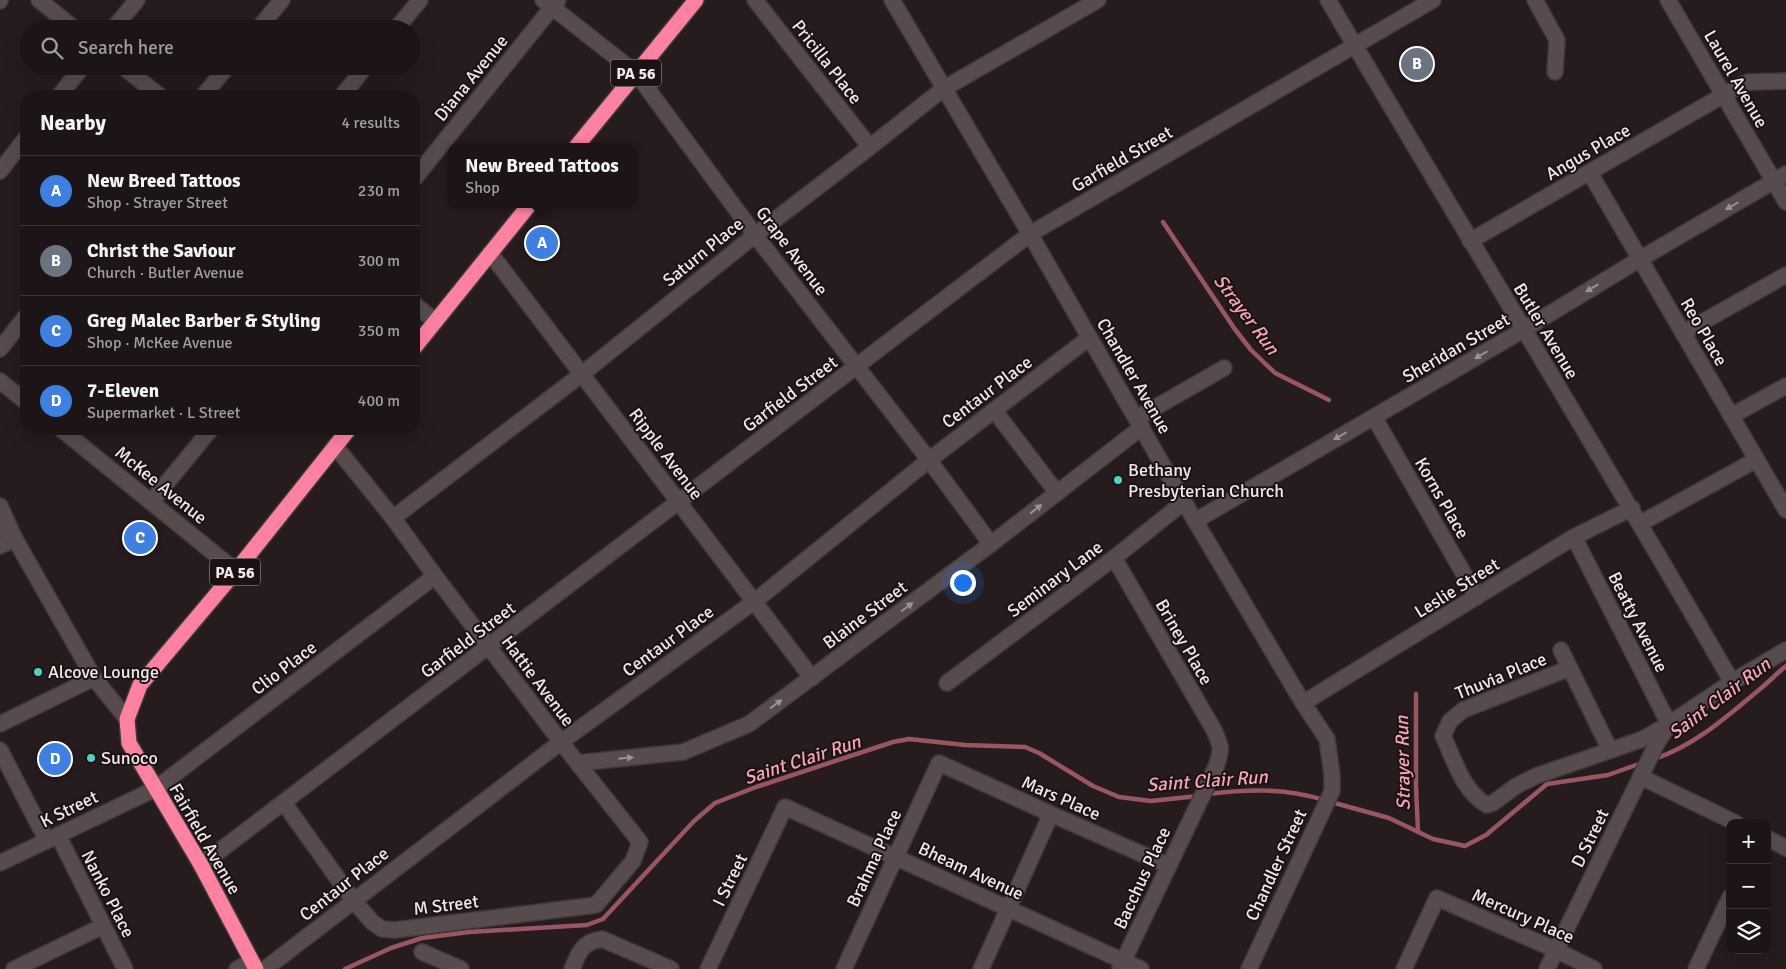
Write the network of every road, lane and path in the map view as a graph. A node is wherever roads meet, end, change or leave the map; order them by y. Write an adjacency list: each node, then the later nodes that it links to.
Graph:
1 (39, 0): 14 (street)
2 (137, 0): 15 (street)
3 (282, 0): 16 (street)
4 (420, 0): 17 (street)
5 (696, 0): 20 (highway, PA 56)
6 (755, 0): 34 (street, Pricilla Place)
7 (892, 0): 26 (street, Chandler Avenue)
8 (1098, 0): 26 (street, Saturn Place)
9 (1328, 0): 18 (street, Butler Avenue)
10 (1433, 0): 18 (street, Garfield Street)
11 (1535, 0): 19 (street)
12 (1668, 0): 31 (street, Laurel Avenue)
13 (551, 2): 20 (street, Grape Avenue); 36 (street, Diana Avenue)
14 (64, 20)
15 (121, 20)
16 (265, 20)
17 (403, 20)
18 (1355, 46): 41 (street, Garfield Street); 43 (street, Butler Avenue)
19 (1555, 72)
20 (636, 73): 32 (highway, PA 56); 42 (street, Grape Avenue)
21 (76, 75): 27 (street)
22 (133, 75): 28 (street)
23 (220, 75): 29 (street)
24 (359, 75): 30 (street)
25 (1786, 81): 31 (street, Angus Place)
26 (943, 89): 34 (street, Saturn Place); 41 (street, Chandler Avenue)
27 (64, 90)
28 (152, 90)
29 (208, 90)
30 (347, 90)
31 (1724, 95): 37 (street, Angus Place); 38 (street, Laurel Avenue)
32 (579, 143)
33 (20, 145): 35 (street)
34 (870, 147): 42 (street, Saturn Place)
35 (0, 170)
36 (420, 171)
37 (1590, 173): 43 (street, Angus Place); 45 (street, Reo Place)
38 (1780, 178): 39 (street, Laurel Avenue); 45 (street, Sheridan Street, one-way to 45)
39 (1786, 202)
40 (527, 208): 44 (highway)
41 (1030, 234): 52 (street, Chandler Avenue); 55 (street, Garfield Street)
42 (755, 235): 55 (street, Grape Avenue); 57 (street, Saturn Place)
43 (1470, 241): 50 (street, Butler Avenue)
44 (490, 253): 48 (highway); 57 (street, Ripple Avenue)
45 (1640, 259): 50 (street, Sheridan Street, one-way to 50); 51 (street, Reo Place)
46 (1786, 275): 51 (street)
47 (420, 309): 48 (street)
48 (435, 321): 53 (highway)
49 (20, 324): 54 (street)
50 (1523, 330): 63 (street, Sheridan Street, one-way to 63); 76 (street, Butler Avenue)
51 (1683, 333): 62 (street, Reo Place)
52 (1089, 338): 61 (street, Centaur Place); 64 (street, Chandler Avenue)
53 (420, 340)
54 (0, 349)
55 (857, 367): 69 (street, Grape Avenue); 72 (street, Garfield Street)
56 (1224, 368): 64 (street, Blaine Street)
57 (582, 374): 72 (street, Ripple Avenue); 78 (street, Saturn Place)
58 (0, 382): 60 (street)
59 (1786, 386): 62 (street)
60 (20, 397)
61 (994, 410): 69 (street, Centaur Place); 71 (street)
62 (1731, 416): 70 (street, Reo Place)
63 (1374, 417): 79 (street, Sheridan Street, one-way to 79); 89 (street, Korns Place)
64 (1139, 422): 71 (street, Blaine Street); 74 (street, Chandler Avenue)
65 (73, 435): 73 (street, McKee Avenue)
66 (206, 435): 73 (street)
67 (344, 435): 68 (highway, PA 56)
68 (335, 446): 78 (street, Hattie Avenue); 87 (highway, PA 56)
69 (929, 460): 84 (street, Grape Avenue); 90 (street, Centaur Place)
70 (1756, 460): 77 (street, Reo Place); 80 (street)
71 (1057, 493): 84 (street, Blaine Street, one-way to 71)
72 (678, 501): 90 (street, Ripple Avenue); 91 (street, Garfield Street)
73 (152, 502): 87 (street, McKee Avenue)
74 (1184, 502): 79 (street, Chandler Avenue); 86 (street, Seminary Lane)
75 (0, 506): 83 (street)
76 (1632, 508): 80 (street, Butler Avenue); 82 (street, Leslie Street)
77 (1786, 510)
78 (393, 518): 88 (street, Hattie Avenue)
79 (1195, 521): 99 (street, Chandler Avenue)
80 (1640, 523): 97 (street, Butler Avenue)
81 (0, 526): 83 (street)
82 (1574, 538): 89 (street, Leslie Street); 102 (street, Beatty Avenue)
83 (15, 539): 85 (street); 95 (street)
84 (991, 544): 96 (street, Blaine Street, one-way to 84)
85 (0, 546)
86 (1114, 558): 98 (street, Seminary Lane); 104 (street, Briney Place)
87 (236, 571): 100 (highway, PA 56)
88 (435, 576): 91 (street, Hattie Avenue); 111 (street, Clio Place)
89 (1477, 597): 99 (street, Leslie Street)
90 (755, 601): 96 (street, Ripple Avenue); 103 (street, Centaur Place)
91 (490, 647): 103 (street, Hattie Avenue); 113 (street, Garfield Street)
92 (1561, 650): 94 (street)
93 (1786, 650): 97 (street, D Street)
94 (1570, 668): 106 (street); 112 (street, Thuvia Place)
95 (94, 678): 100 (street); 101 (street)
96 (812, 678): 107 (street, Blaine Street, one-way to 96)
97 (1732, 682): 102 (street, D Street)
98 (948, 683)
99 (1303, 704): 110 (street, Chandler Avenue)
100 (127, 719): 111 (highway, Fairfield Avenue / PA 56)
101 (0, 724)
102 (1669, 724): 106 (street, D Street); 109 (street, D Street)
103 (561, 742): 107 (street, Hattie Avenue); 125 (street, Centaur Place)
104 (1221, 745): 124 (street, Bacchus Place)
105 (0, 750): 117 (street, Nanko Place)
106 (1610, 750): 112 (street, D Street)
107 (578, 763): 119 (street, Hattie Avenue)
108 (939, 763): 115 (street, Mars Place); 121 (street, Brahma Place)
109 (1642, 774): 116 (street); 129 (street, D Street)
110 (1332, 775): 143 (street, Chandler Street)
111 (155, 789): 117 (street, K Street); 123 (highway, Fairfield Avenue / PA 56)
112 (1480, 801)
113 (284, 803): 123 (street, Garfield Street); 125 (street, M Street)
114 (785, 807): 121 (street, Bheam Avenue); 139 (street, I Street)
115 (1051, 814): 124 (street, Mars Place); 127 (street)
116 (1728, 819)
117 (52, 838): 122 (street, K Street); 128 (street, Nanko Place)
118 (1771, 840): 120 (street)
119 (640, 842): 125 (street, M Street)
120 (1786, 848)
121 (895, 856): 127 (street, Bheam Avenue); 140 (street, Brahma Place)
122 (0, 863)
123 (201, 865): 132 (highway, Fairfield Avenue / PA 56)
124 (1169, 866): 131 (street, Bacchus Place)
125 (354, 900): 135 (street, Centaur Place)
126 (1726, 905): 147 (street)
127 (1008, 908): 131 (street, Bheam Avenue); 141 (street)
128 (104, 926): 133 (street); 134 (street, Nanko Place)
129 (1556, 950): 144 (street, Mercury Place); 145 (street, D Street); 146 (street, Mercury Place)
130 (422, 952): 136 (street)
131 (1122, 965): 142 (street, Bheam Avenue)
132 (248, 967)
133 (14, 969)
134 (125, 969)
135 (265, 969)
136 (461, 969)
137 (572, 969): 138 (street)
138 (670, 969)
139 (708, 969)
140 (844, 969)
141 (981, 969)
142 (1141, 969)
143 (1249, 969)
144 (1404, 969)
145 (1547, 969)
146 (1594, 969)
147 (1696, 969)

